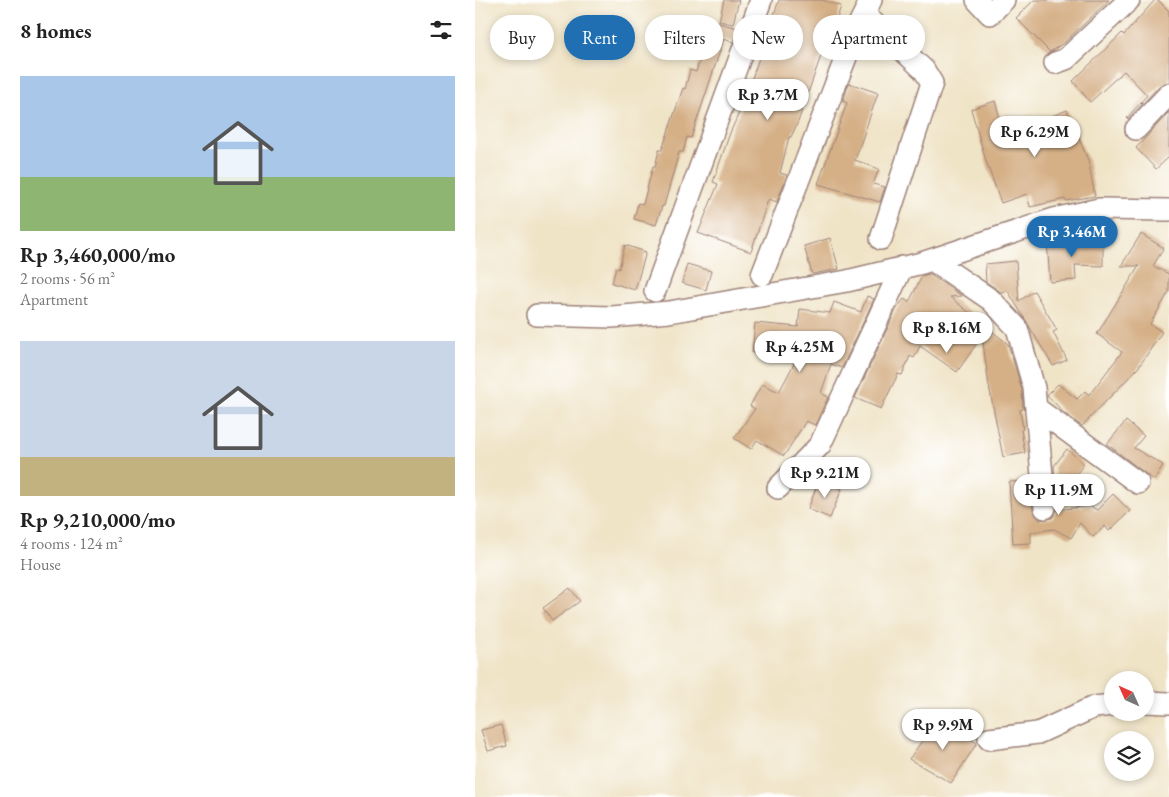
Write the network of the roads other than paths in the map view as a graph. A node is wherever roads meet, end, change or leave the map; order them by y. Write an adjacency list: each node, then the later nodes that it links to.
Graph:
1 (761, 0): 14 (street)
2 (977, 0): 3 (street)
3 (1004, 0)
4 (1129, 0): 6 (street)
5 (868, 7): 10 (street); 13 (street)
6 (1055, 64)
7 (1169, 94): 8 (street)
8 (1136, 129)
9 (1169, 210): 11 (street)
10 (881, 239)
11 (932, 260): 12 (street); 16 (street)
12 (902, 267): 15 (street); 18 (street)
13 (762, 275)
14 (655, 291)
15 (537, 316)
16 (1036, 408): 17 (street); 19 (street)
17 (1138, 483)
18 (778, 488)
19 (1045, 508)
20 (1154, 701): 21 (street)
21 (1169, 703)
22 (1104, 706): 23 (street)
23 (989, 739)

